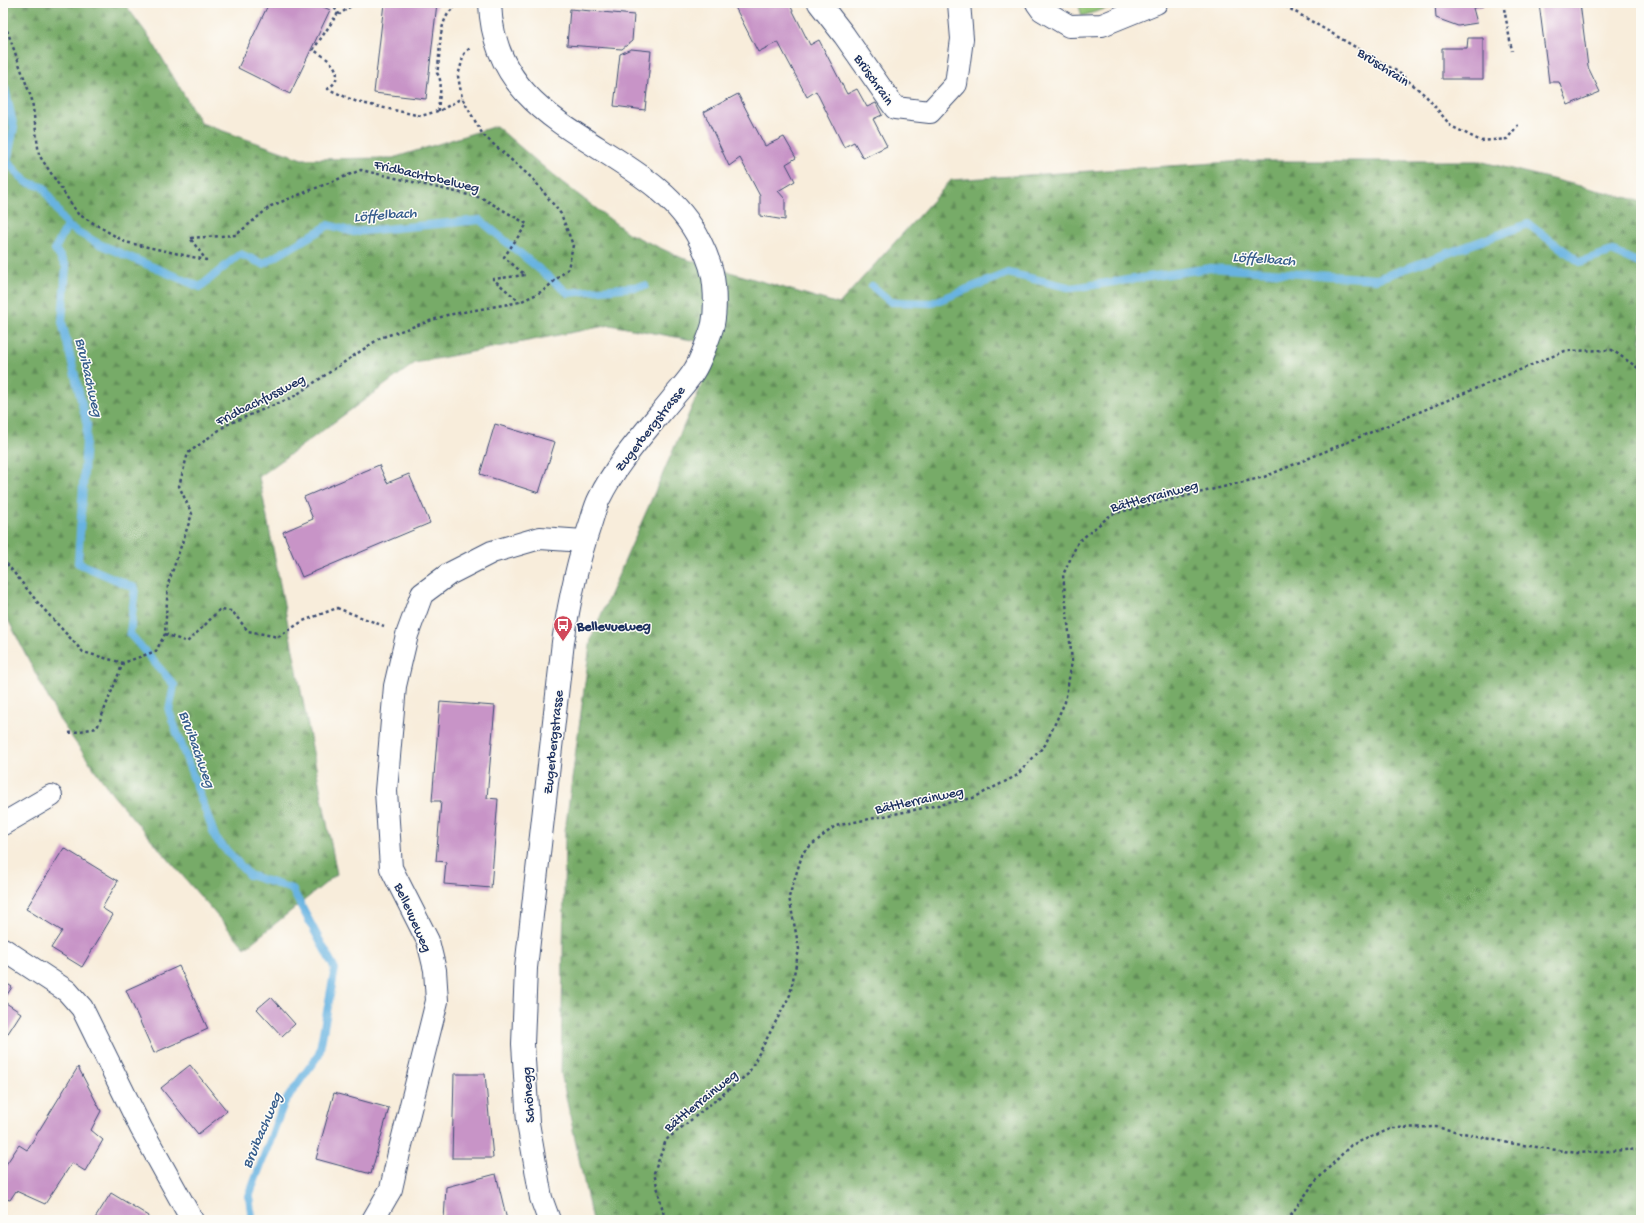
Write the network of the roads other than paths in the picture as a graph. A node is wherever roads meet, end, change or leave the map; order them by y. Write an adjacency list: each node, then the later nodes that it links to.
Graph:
1 (490, 3): 6 (street, Zugerbergstrasse)
2 (819, 3): 3 (street, Brüschrain)
3 (959, 3)
4 (1037, 3): 5 (street)
5 (1156, 3)
6 (584, 541): 10 (street, Zugerbergstrasse); 12 (street, Bellevueweg)
7 (51, 796): 8 (street)
8 (3, 824)
9 (3, 949): 11 (street)
10 (526, 968): 13 (street, Schönegg)
11 (192, 1220)
12 (373, 1220)
13 (549, 1220)

